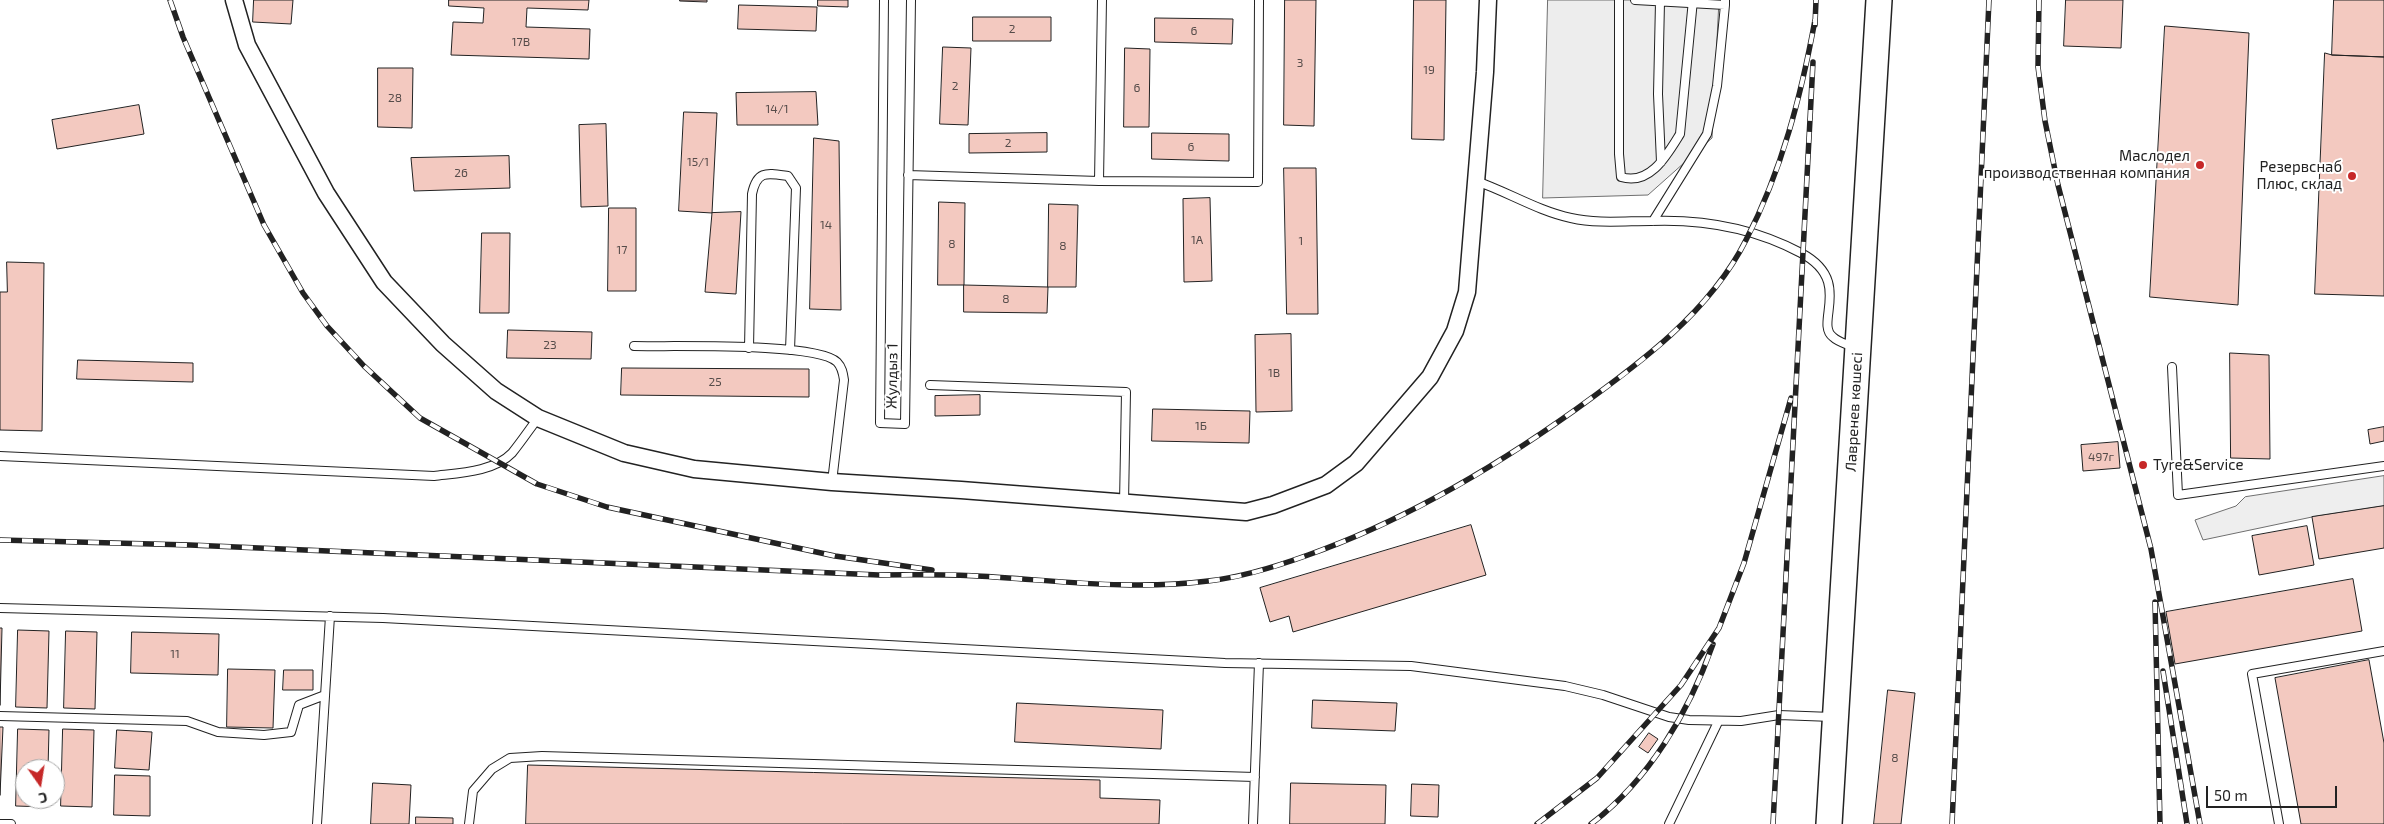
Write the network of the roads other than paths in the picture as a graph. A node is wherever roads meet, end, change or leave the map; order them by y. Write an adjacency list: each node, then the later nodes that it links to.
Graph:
1 (234, 0): 25 (street)
2 (884, 0): 15 (lane, Жулдыз 1)
3 (911, 0): 15 (lane, Жулдыз 1)
4 (1102, 0): 16 (lane)
5 (1259, 0): 16 (lane)
6 (1488, 0): 17 (street)
7 (1619, 0): 14 (lane)
8 (1635, 0): 9 (lane)
9 (1649, 0): 11 (lane)
10 (1879, 0): 22 (main road, Лавренев көшесі)
11 (1660, 2): 12 (lane); 14 (lane)
12 (1693, 2): 13 (lane); 14 (lane)
13 (1725, 3): 18 (lane)
14 (1661, 162)
15 (908, 175): 16 (lane)
16 (1099, 181)
17 (1476, 181): 18 (lane); 29 (street)
18 (1653, 221): 22 (lane)
19 (634, 346): 20 (lane)
20 (749, 348): 21 (lane); 21 (lane)
21 (790, 350): 28 (lane)
22 (1858, 350): 36 (main road, Лавренев көшесі)
23 (2172, 366): 27 (lane)
24 (930, 385): 29 (lane)
25 (538, 418): 26 (lane); 28 (street)
26 (0, 456)
27 (2384, 466)
28 (832, 482): 29 (street)
29 (1124, 504)
30 (0, 608): 31 (lane)
31 (330, 616): 33 (lane); 34 (lane)
32 (2384, 651): 46 (lane)
33 (1259, 663): 37 (lane); 38 (lane)
34 (325, 695): 35 (lane); 41 (lane)
35 (0, 716)
36 (1836, 717): 37 (lane); 45 (main road, Лавренев көшесі)
37 (1718, 722): 44 (lane)
38 (1255, 777): 42 (lane); 43 (lane)
39 (0, 824): 40 (lane)
40 (11, 824)
41 (317, 824)
42 (469, 824)
43 (1253, 824)
44 (1669, 824)
45 (1829, 824)
46 (2279, 824)

